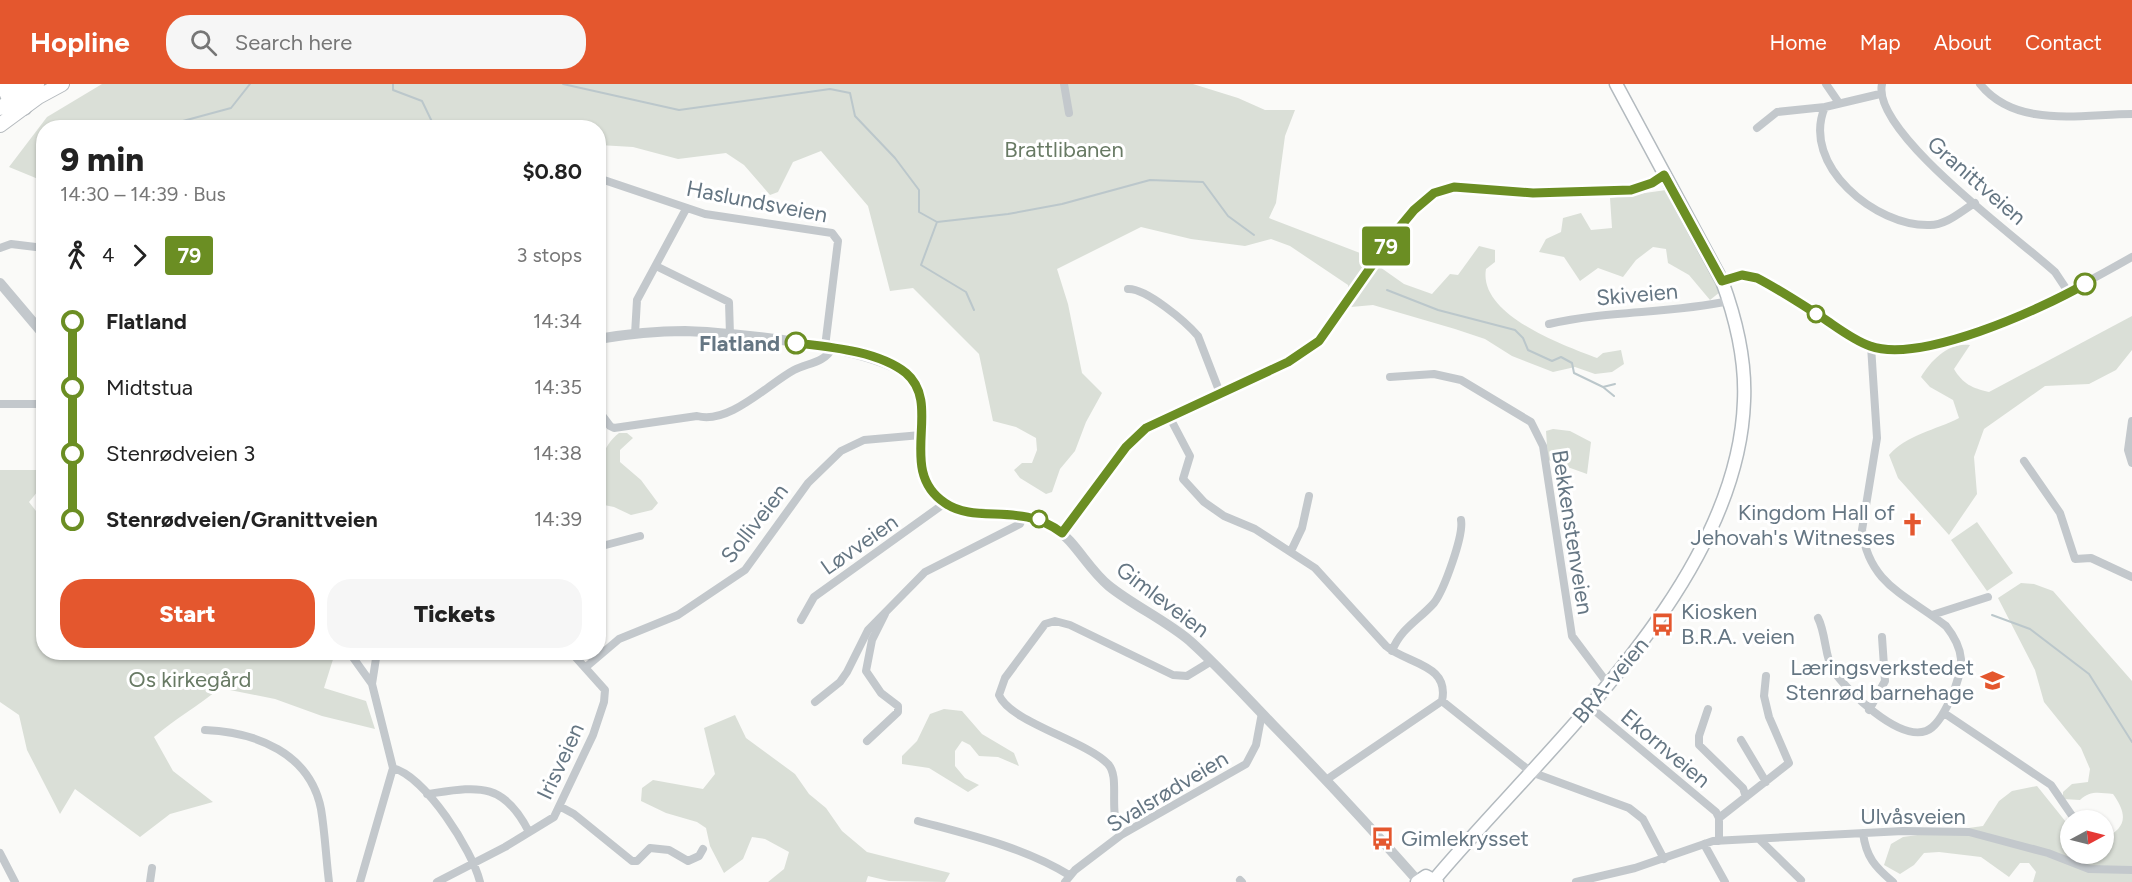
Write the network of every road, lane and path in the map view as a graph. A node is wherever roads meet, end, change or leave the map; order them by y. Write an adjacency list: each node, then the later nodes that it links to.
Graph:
1 (3, 84): 10 (highway)
2 (37, 84): 10 (main road)
3 (62, 84): 10 (main road)
4 (1064, 84): 13 (street)
5 (1616, 84): 17 (main road, BRA-veien)
6 (1826, 84): 11 (street)
7 (1882, 84): 9 (street)
8 (1980, 84): 14 (street)
9 (1880, 94): 11 (street); 19 (street, Granittveien)
10 (15, 98): 15 (main road)
11 (1839, 103): 12 (street)
12 (1825, 107): 16 (street); 19 (street)
13 (1069, 113)
14 (2132, 114)
15 (0, 125)
16 (1757, 128)
17 (1664, 175): 25 (main road, BRA-veien); 38 (street)
18 (606, 181): 20 (street, Haslundsveien)
19 (1975, 203): 28 (street, Granittveien)
20 (687, 209): 24 (street); 36 (street, Haslundsveien)
21 (36, 247): 22 (street)
22 (0, 248)
23 (2132, 256): 28 (street)
24 (656, 266): 32 (street); 33 (street)
25 (1722, 281): 29 (main road, BRA-veien); 35 (street)
26 (0, 283): 31 (street)
27 (1128, 289): 38 (street)
28 (2069, 293): 35 (street)
29 (1729, 301): 30 (street, Skiveien); 72 (main road, BRA-veien)
30 (1549, 324)
31 (36, 326)
32 (635, 334): 33 (street); 34 (street)
33 (730, 335): 36 (street)
34 (606, 338)
35 (1871, 346): 58 (street)
36 (829, 348): 43 (street); 44 (street)
37 (1390, 377): 72 (street, Bekkenstenveien)
38 (1220, 393): 41 (street)
39 (0, 404): 40 (street)
40 (36, 404)
41 (1168, 416): 51 (street); 54 (street)
42 (2132, 420): 46 (street)
43 (606, 422)
44 (921, 435): 48 (street); 62 (street, Solliveien)
45 (2024, 461): 55 (street)
46 (2132, 463)
47 (1309, 496): 54 (street)
48 (945, 503): 49 (street, Gimleveien); 60 (street, Løvveien)
49 (1024, 515): 51 (street, Gimleveien); 57 (street)
50 (1461, 520): 63 (street)
51 (1062, 533): 68 (street, Gimleveien)
52 (640, 536): 53 (street)
53 (606, 545)
54 (1291, 551): 63 (street)
55 (2132, 577)
56 (1988, 597): 58 (street)
57 (886, 611): 74 (street); 82 (street)
58 (1932, 615): 79 (street)
59 (1818, 618): 77 (street)
60 (801, 620)
61 (1882, 637): 77 (street)
62 (606, 650)
63 (1392, 651): 73 (street)
64 (355, 660): 71 (street)
65 (376, 660): 71 (street)
66 (579, 660): 69 (street, Irisveien)
67 (594, 660): 69 (street, Solliveien)
68 (1210, 662): 78 (street, Gimleveien); 95 (street)
69 (586, 667): 89 (street, Irisveien)
70 (1766, 676): 86 (street, Ekornveien)
71 (372, 684): 83 (street)
72 (1608, 684): 75 (main road, BRA-veien)
73 (1442, 701): 84 (street); 85 (street)
74 (815, 702)
75 (1589, 706): 84 (main road, BRA-veien); 91 (street, Ekornveien)
76 (1708, 709): 88 (street, Ekornveien)
77 (1869, 710): 79 (street)
78 (1262, 713): 85 (street, Gimleveien); 95 (street, Svalsrødveien)
79 (1944, 713): 90 (street)
80 (205, 730): 111 (street)
81 (1741, 740): 86 (street)
82 (867, 741)
83 (393, 768): 87 (street); 112 (street)
84 (1531, 771): 101 (street); 108 (main road, BRA-veien)
85 (1326, 780): 107 (street, Gimleveien)
86 (1766, 782): 88 (street, Ekornveien)
87 (427, 794): 93 (street); 102 (street)
88 (1746, 797): 91 (street, Ekornveien)
89 (561, 807): 93 (street, Irisveien); 99 (street)
90 (2068, 810)
91 (1719, 819): 96 (street, Ekornveien)
92 (918, 820): 105 (street)
93 (530, 832): 102 (street, Irisveien)
94 (1863, 833): 97 (street, Ulvåsveien); 104 (street, Ulvåsveien); 117 (street)
95 (1122, 835): 105 (street, Svalsrødveien)
96 (1719, 840): 97 (street, Ulvåsveien); 98 (street, Ulvåsveien)
97 (1760, 840): 106 (street)
98 (1704, 844): 101 (street, Ulvåsveien); 116 (street)
99 (703, 849)
100 (0, 853): 109 (street)
101 (1664, 859): 115 (street, Ulvåsveien)
102 (475, 863): 113 (street, Irisveien); 114 (street)
103 (152, 868): 110 (street)
104 (2132, 870)
105 (1067, 879)
106 (1801, 880)
107 (1417, 881): 108 (main road, BRA-veien)
108 (1436, 881)
109 (15, 882)
110 (150, 882)
111 (329, 882)
112 (360, 882)
113 (437, 882)
114 (480, 882)
115 (1576, 882)
116 (1725, 882)
117 (1893, 882)

